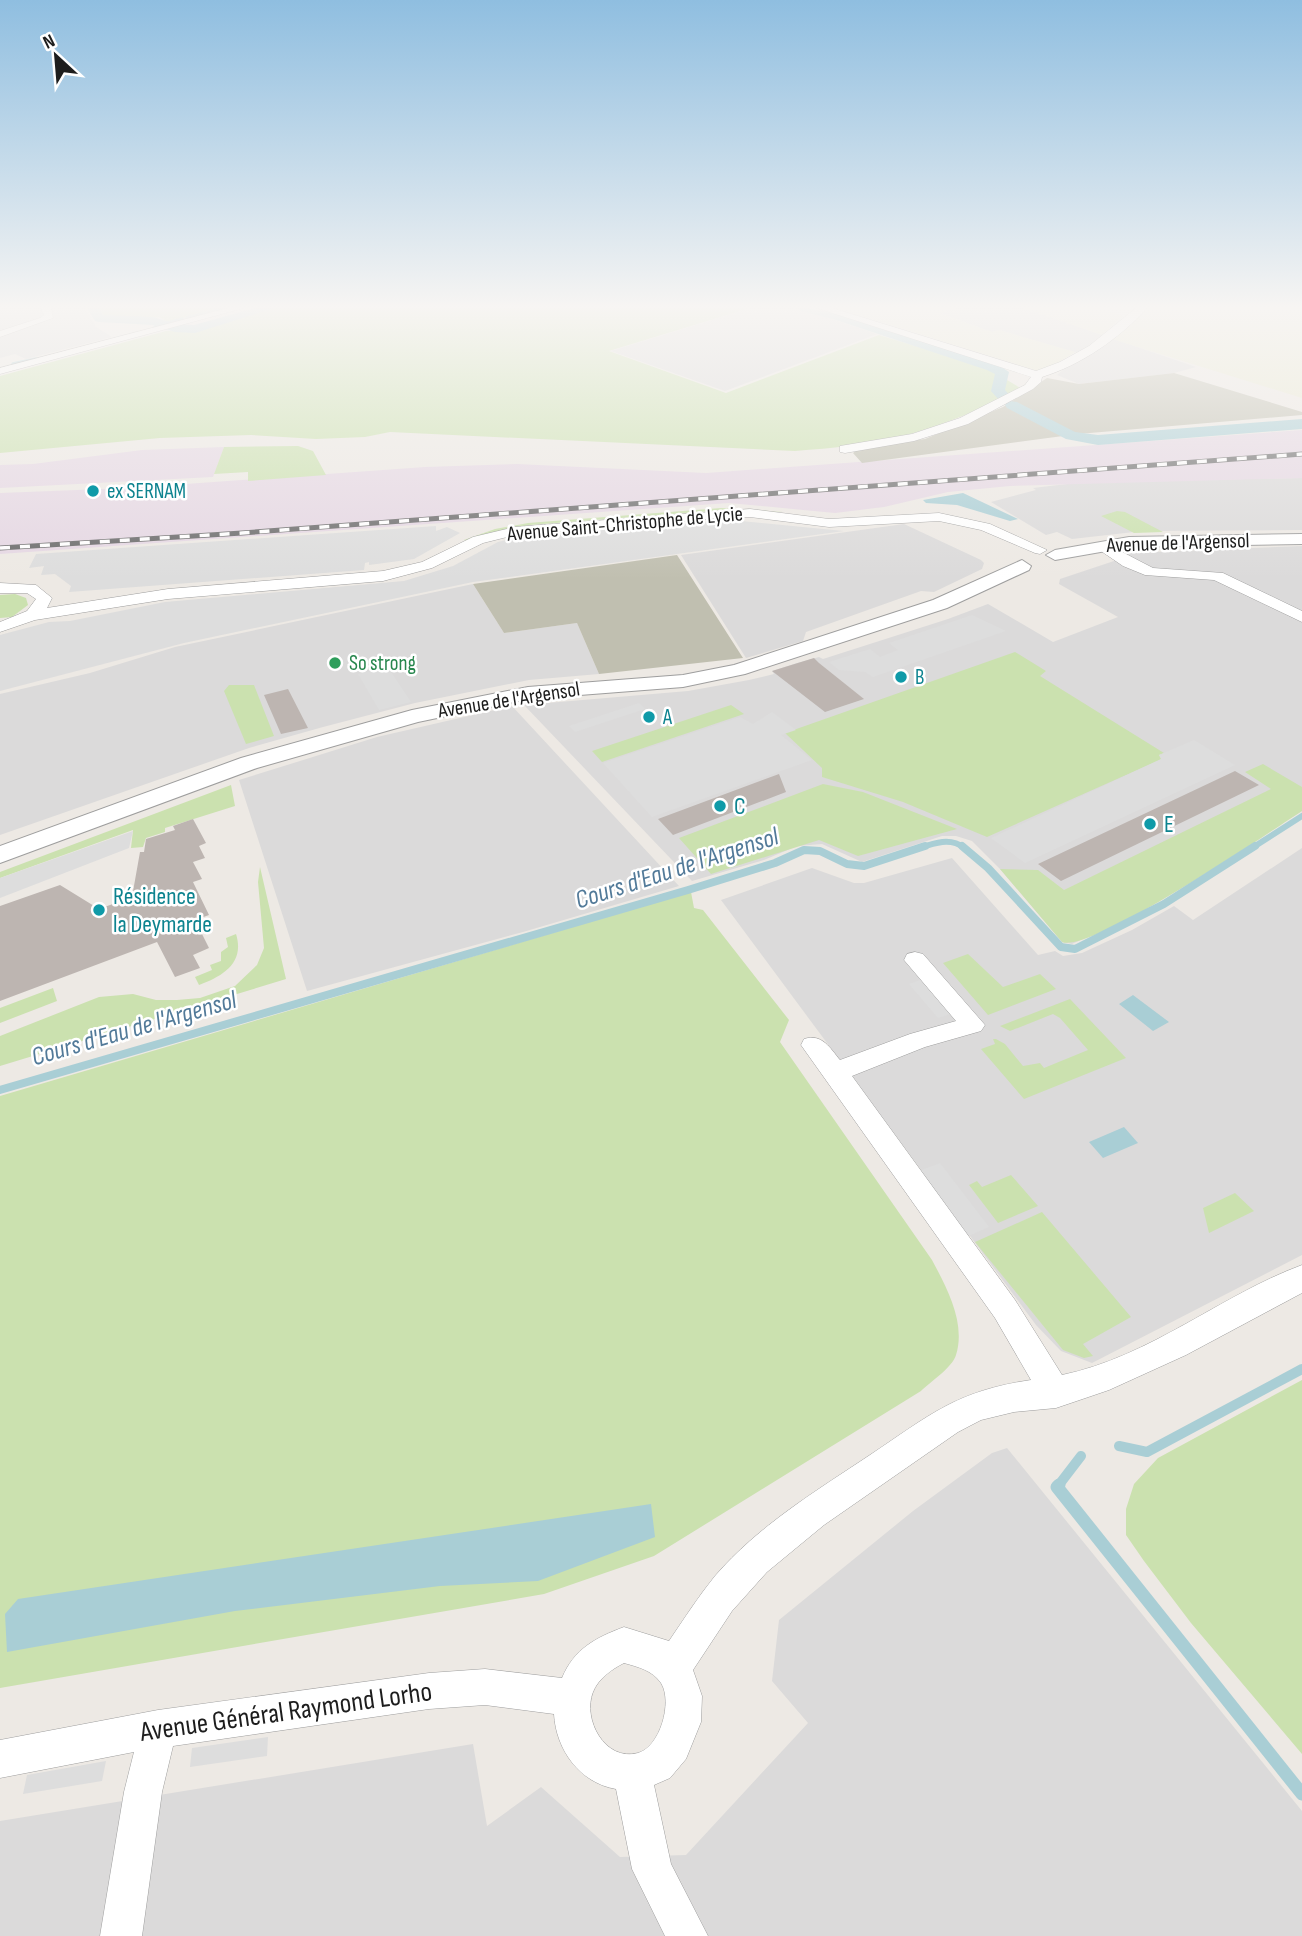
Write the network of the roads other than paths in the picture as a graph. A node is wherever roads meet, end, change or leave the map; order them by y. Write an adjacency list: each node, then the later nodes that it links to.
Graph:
1 (1008, 398): 2 (street)
2 (845, 449)
3 (1005, 535): 6 (street, Avenue Saint-Christophe de Lycie); 7 (street); 10 (street, Avenue Saint-Christophe de Lycie)
4 (1302, 539): 5 (street, Avenue de l'Argensol)
5 (1103, 546): 6 (street, Avenue de l'Argensol); 12 (street)
6 (1047, 552): 7 (street)
7 (1018, 560): 14 (street, Avenue de l'Argensol)
8 (0, 588): 9 (street)
9 (44, 598): 10 (street, Avenue Saint-Christophe de Lycie); 11 (street)
10 (84, 609): 11 (street, Avenue Saint-Christophe de Lycie)
11 (30, 616): 13 (street, Avenue Saint-Christophe de Lycie)
12 (1302, 617)
13 (0, 627)
14 (0, 855)
15 (915, 960): 17 (street)
16 (813, 1045): 17 (street)
17 (836, 1072): 19 (street)
18 (1302, 1278): 19 (street)
19 (1056, 1393): 20 (street)
20 (673, 1667): 21 (street); 24 (street)
21 (573, 1698): 22 (street, Avenue Général Raymond Lorho); 24 (street)
22 (158, 1729): 23 (street, Avenue Général Raymond Lorho); 25 (street)
23 (0, 1759)
24 (632, 1773): 26 (street)
25 (121, 1936)
26 (687, 1936)

